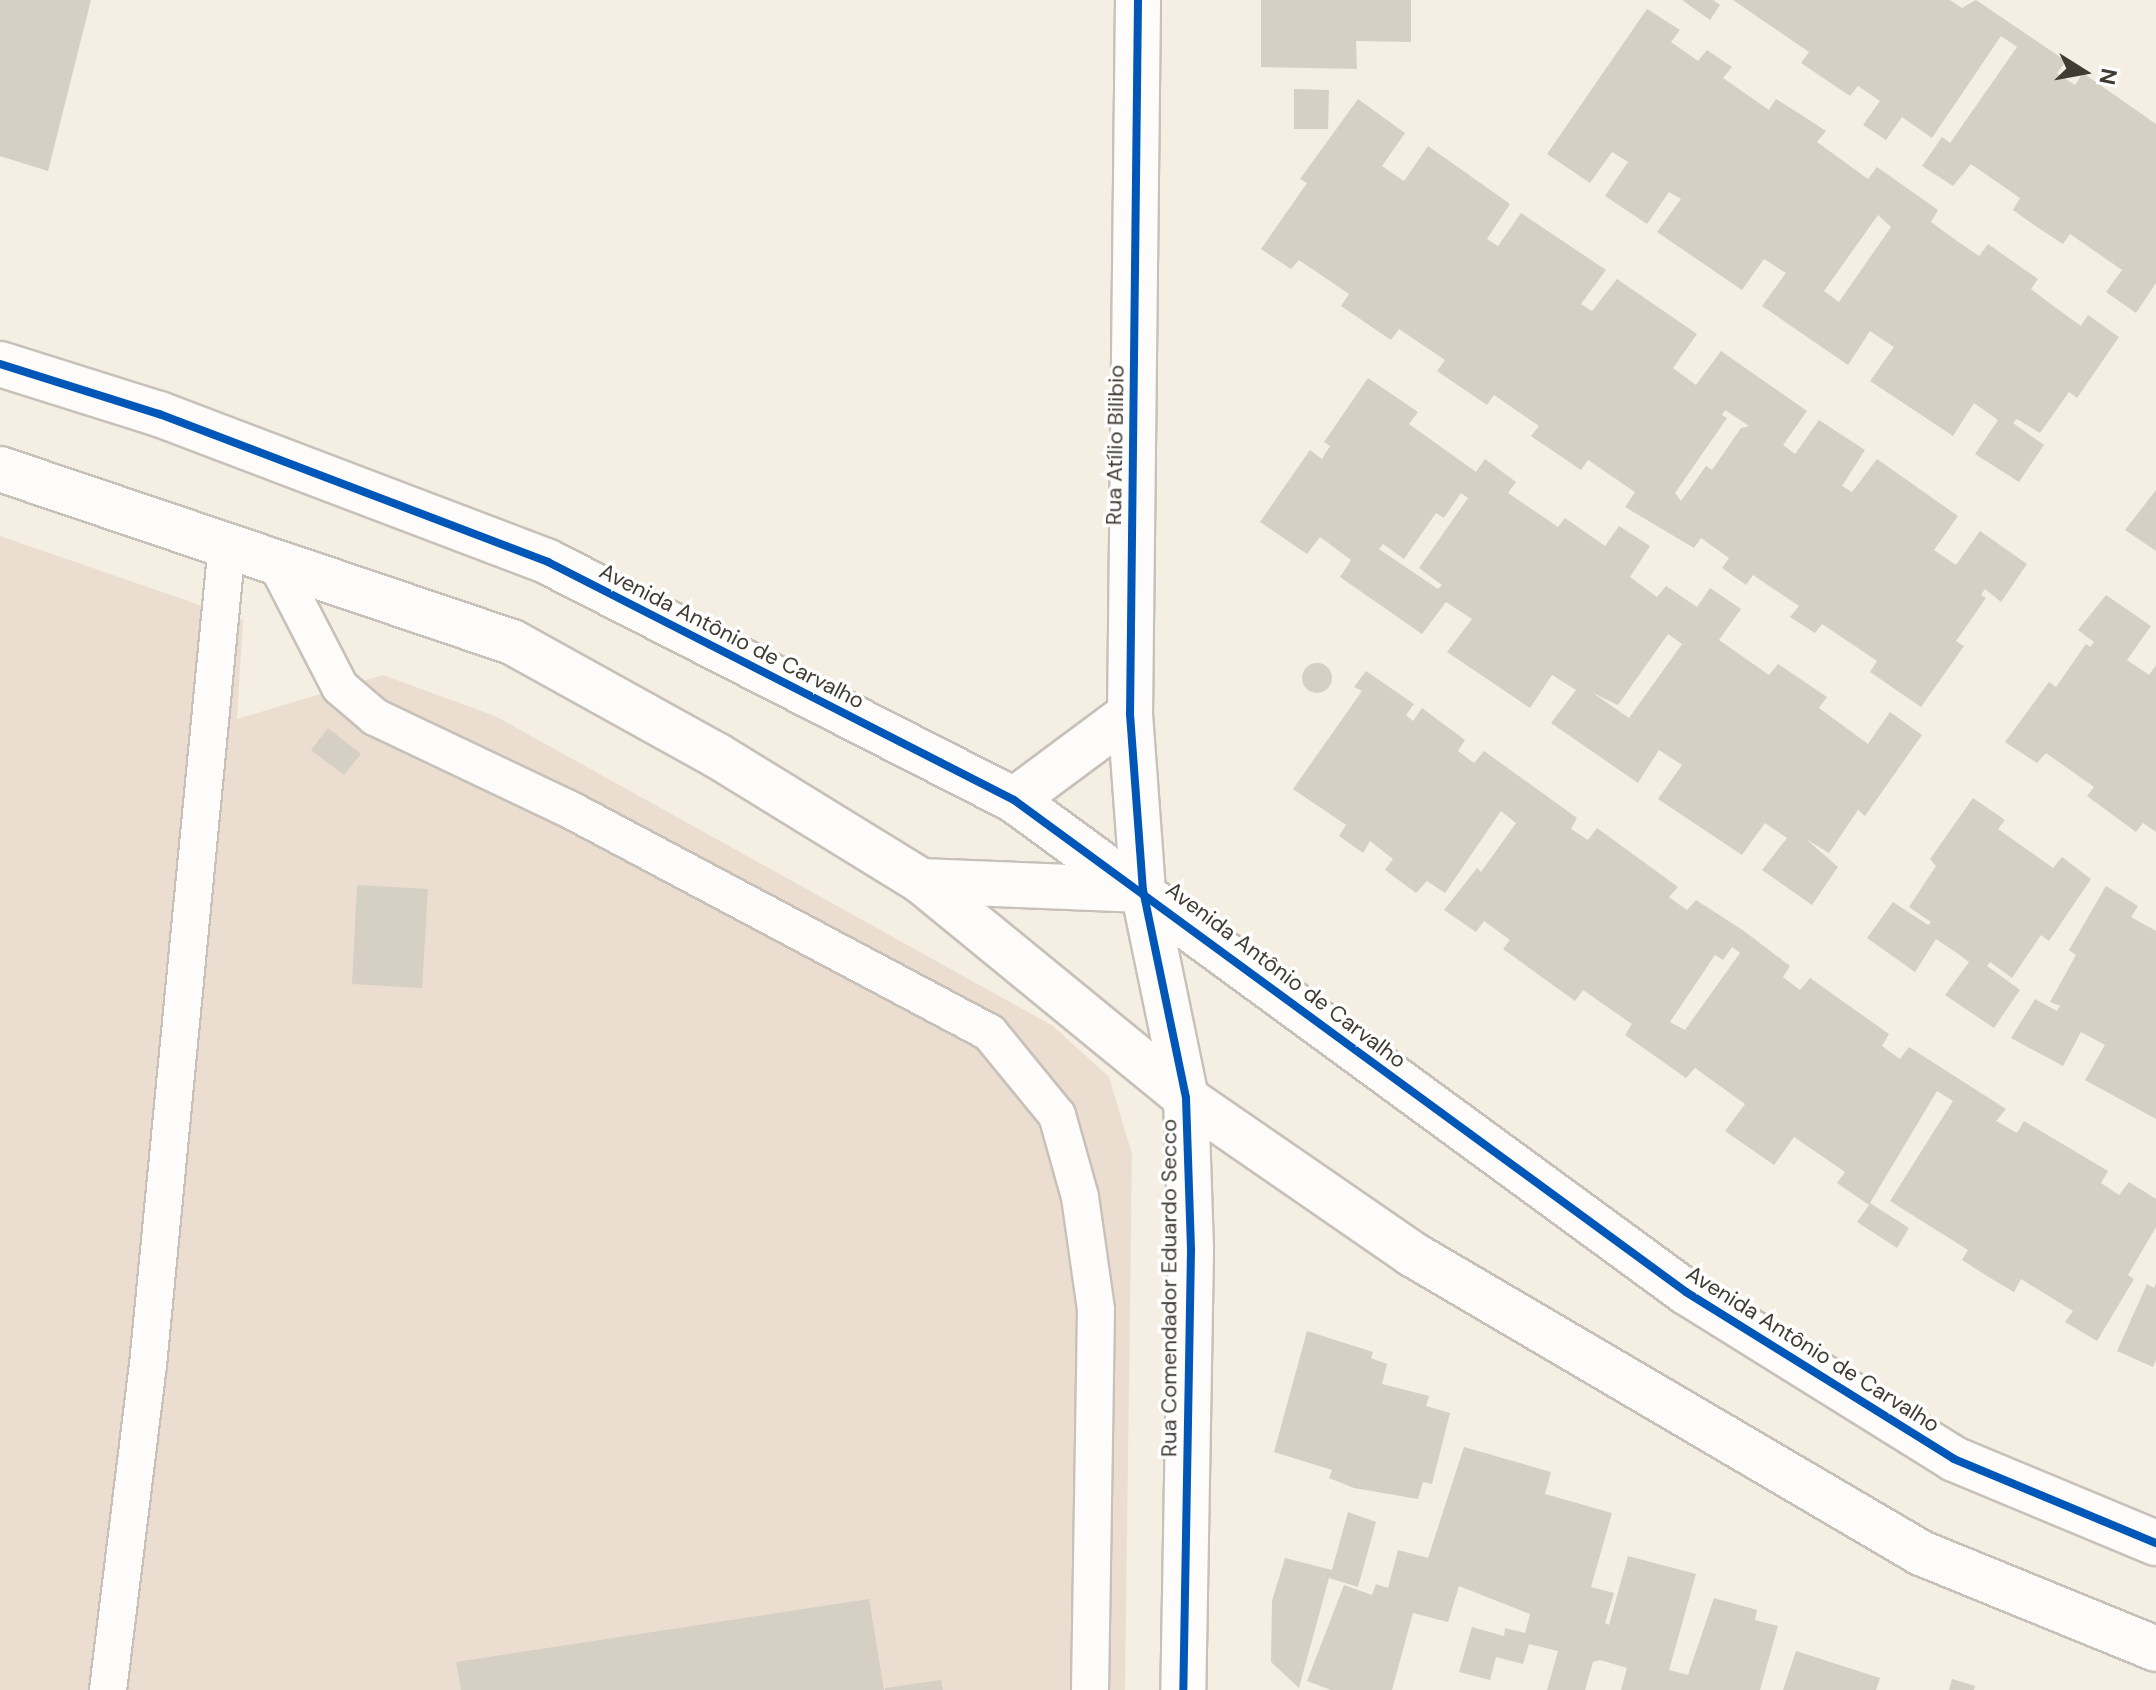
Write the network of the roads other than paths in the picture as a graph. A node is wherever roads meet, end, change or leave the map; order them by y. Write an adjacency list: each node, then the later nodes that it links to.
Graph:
1 (1138, 0): 6 (main road, Rua Atílio Bilibio)
2 (0, 364): 7 (main road, Avenida Antônio de Carvalho)
3 (0, 469): 4 (main road)
4 (227, 544): 5 (main road); 13 (lane)
5 (274, 559): 8 (main road); 14 (lane)
6 (1130, 714): 7 (main road); 9 (main road, Rua Atílio Bilibio)
7 (1014, 800): 9 (main road, Avenida Antônio de Carvalho)
8 (921, 881): 9 (main road); 10 (main road)
9 (1143, 890): 10 (main road, Rua Comendador Eduardo Secco); 11 (main road, Avenida Antônio de Carvalho)
10 (1186, 1098): 12 (main road); 15 (main road, Rua Comendador Eduardo Secco)
11 (2156, 1543)
12 (2156, 1649)
13 (108, 1690)
14 (1090, 1690)
15 (1183, 1690)

